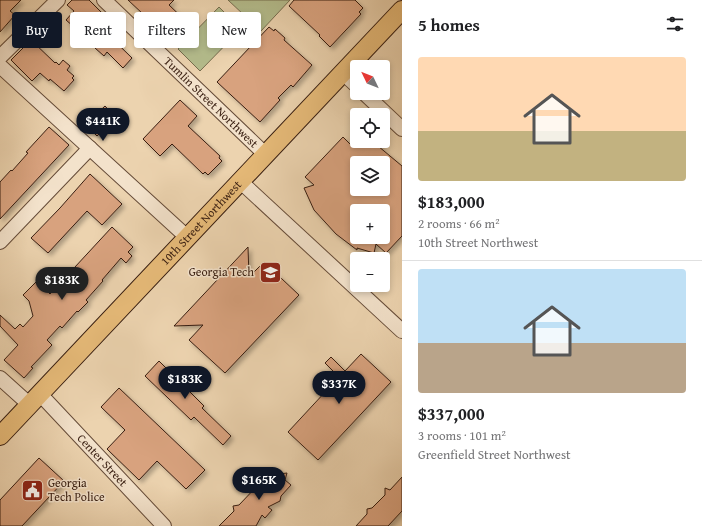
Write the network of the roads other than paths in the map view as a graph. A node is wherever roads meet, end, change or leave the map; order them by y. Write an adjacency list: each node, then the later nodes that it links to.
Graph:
1 (58, 0): 4 (street)
2 (104, 0): 11 (street, Tumlin Street Northwest)
3 (402, 10): 6 (main road, 10th Street Northwest)
4 (0, 57)
5 (0, 66): 10 (street)
6 (343, 73): 7 (street); 11 (main road, 10th Street Northwest)
7 (350, 80)
8 (371, 100): 9 (street)
9 (402, 129)
10 (90, 148): 13 (street); 14 (street)
11 (266, 155): 12 (main road, 10th Street Northwest)
12 (241, 182): 13 (main road, 10th Street Northwest); 15 (street)
13 (188, 238): 17 (main road, 10th Street Northwest)
14 (0, 242)
15 (402, 331)
16 (0, 378): 17 (street, Center Street)
17 (35, 400): 18 (main road, 10th Street Northwest); 19 (street, Center Street)
18 (0, 436)
19 (164, 526)

